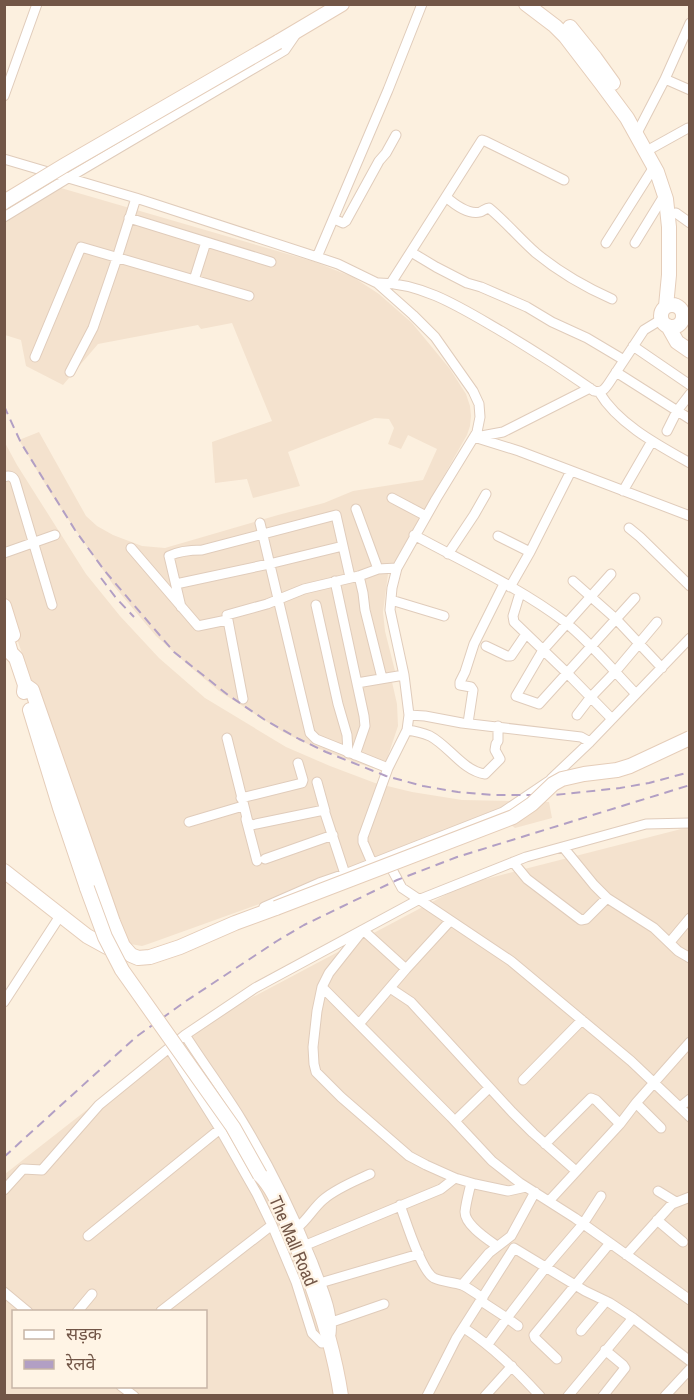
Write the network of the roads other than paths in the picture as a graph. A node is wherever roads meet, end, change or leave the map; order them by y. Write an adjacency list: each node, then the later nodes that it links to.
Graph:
1 (37, 4): 11 (street)
2 (342, 4): 8 (street)
3 (422, 4): 27 (street)
4 (526, 4): 7 (street)
5 (543, 4): 7 (street)
6 (690, 23): 9 (street)
7 (565, 29): 13 (street)
8 (299, 30): 18 (street); 23 (street, bridge)
9 (664, 79): 10 (street); 13 (street)
10 (690, 90)
11 (4, 96)
12 (690, 129): 15 (street)
13 (638, 130): 15 (street); 17 (street)
14 (396, 135): 27 (street)
15 (652, 148): 24 (street)
16 (4, 159): 18 (street)
17 (654, 167): 20 (street); 30 (street)
18 (68, 178): 22 (street); 25 (street)
19 (564, 180): 21 (street)
20 (664, 194): 31 (street); 41 (street)
21 (446, 197): 32 (street); 40 (street)
22 (136, 198): 26 (street); 33 (street)
23 (4, 202)
24 (676, 213): 28 (street); 41 (street)
25 (4, 217)
26 (129, 218): 29 (street); 34 (street)
27 (334, 219): 33 (street)
28 (690, 223)
29 (206, 242): 35 (street); 36 (street)
30 (606, 243)
31 (635, 243)
32 (411, 252): 38 (street); 46 (street)
33 (317, 257): 37 (street)
34 (117, 258): 36 (street); 45 (street); 47 (street)
35 (271, 262)
36 (194, 280): 39 (street)
37 (377, 283): 38 (street); 55 (street)
38 (391, 283): 50 (street)
39 (249, 296)
40 (612, 299)
41 (674, 317): 42 (street); 43 (street); 44 (street)
42 (690, 342)
43 (633, 346): 46 (street); 49 (street)
44 (690, 351)
45 (35, 357)
46 (624, 360): 48 (street)
47 (70, 372)
48 (616, 372): 50 (street); 52 (street)
49 (690, 385)
50 (595, 390): 55 (street); 56 (street)
51 (690, 394): 52 (street)
52 (677, 411): 53 (street); 54 (street)
53 (690, 419)
54 (667, 431)
55 (474, 437): 58 (street); 64 (street)
56 (652, 441): 57 (street); 60 (street)
57 (690, 463)
58 (571, 471): 60 (street); 75 (street)
59 (4, 477): 72 (street)
60 (623, 491): 65 (street)
61 (486, 494): 77 (street)
62 (392, 498): 64 (street)
63 (356, 509): 80 (street)
64 (426, 516): 70 (street)
65 (690, 516)
66 (260, 523): 68 (street)
67 (629, 528): 87 (street)
68 (262, 534): 73 (street); 78 (street); 85 (street)
69 (55, 536): 72 (street)
70 (414, 536): 77 (street); 79 (street)
71 (498, 536): 75 (street)
72 (34, 543): 76 (street); 94 (street)
73 (343, 546): 78 (street); 82 (street)
74 (131, 548): 96 (street)
75 (530, 552): 86 (street)
76 (4, 553)
77 (448, 554): 86 (street)
78 (269, 564): 85 (street); 91 (street)
79 (397, 568): 80 (street); 92 (street)
80 (378, 569): 82 (street)
81 (611, 574): 89 (street)
82 (354, 577): 83 (street); 114 (street)
83 (335, 581): 91 (street); 115 (street)
84 (573, 581): 89 (street)
85 (176, 584): 96 (street)
86 (507, 586): 88 (street); 123 (street)
87 (690, 586)
88 (520, 593): 101 (street); 103 (street)
89 (591, 597): 99 (street); 101 (street)
90 (635, 598): 99 (street)
91 (277, 600): 98 (street); 129 (street)
92 (390, 600): 97 (street); 113 (street)
93 (316, 604): 129 (street)
94 (52, 605)
95 (4, 606): 109 (street)
96 (181, 607): 98 (street)
97 (444, 616)
98 (227, 620): 119 (street)
99 (616, 620): 105 (street); 107 (street)
100 (657, 622): 105 (street)
101 (567, 624): 107 (street); 108 (street)
102 (4, 629): 109 (street)
103 (526, 634): 106 (street); 108 (street)
104 (690, 638): 110 (street)
105 (639, 644): 110 (street); 111 (street)
106 (486, 646)
107 (591, 647): 111 (street); 112 (street)
108 (543, 650): 112 (street); 112 (street)
109 (16, 658): 116 (street)
110 (662, 668): 117 (street)
111 (615, 672): 117 (street); 118 (street)
112 (567, 673): 118 (street)
113 (404, 675): 114 (street); 121 (street)
114 (382, 678): 115 (street)
115 (357, 683): 129 (street)
116 (25, 685): 154 (street); 216 (street, The Mall Road, bridge)
117 (636, 694): 122 (street)
118 (590, 698): 120 (street); 122 (street)
119 (243, 699)
120 (577, 715)
121 (409, 716): 123 (street); 125 (street)
122 (612, 719): 128 (street)
123 (468, 723): 124 (street)
124 (498, 726): 125 (street); 128 (street)
125 (407, 730): 131 (street)
126 (690, 736): 132 (street); 151 (street, bridge)
127 (227, 738): 134 (street)
128 (590, 742): 132 (street)
129 (351, 754): 131 (street)
130 (298, 763): 134 (street)
131 (388, 768): 143 (street)
132 (551, 779): 141 (street)
133 (317, 782): 135 (street)
134 (242, 802): 136 (street); 137 (street)
135 (325, 811): 136 (street); 139 (street)
136 (246, 819): 139 (street)
137 (189, 822)
138 (690, 823): 140 (street)
139 (333, 835): 145 (street)
140 (563, 847): 142 (street); 146 (street)
141 (386, 858): 143 (street); 147 (street)
142 (513, 862): 146 (street); 147 (street)
143 (372, 863): 145 (street)
144 (4, 871): 148 (street)
145 (345, 874): 151 (street)
146 (607, 898): 153 (street)
147 (418, 900): 150 (street); 152 (street)
148 (60, 916): 154 (street); 159 (street)
149 (690, 918): 153 (street)
150 (450, 921): 156 (street); 160 (street)
151 (235, 923): 154 (street)
152 (363, 930): 156 (street); 157 (street); 162 (street)
153 (670, 942): 155 (street)
154 (123, 946)
155 (690, 958)
156 (406, 969): 158 (street)
157 (322, 987): 161 (street); 179 (street)
158 (390, 988): 161 (street); 167 (street)
159 (4, 1002)
160 (582, 1020): 165 (street); 166 (street)
161 (359, 1024): 172 (street)
162 (184, 1035): 164 (street); 193 (street)
163 (690, 1042): 166 (street)
164 (168, 1048): 175 (street); 182 (street)
165 (523, 1080)
166 (654, 1082): 169 (street); 170 (street)
167 (489, 1088): 172 (street); 176 (street)
168 (690, 1099): 170 (street)
169 (636, 1103): 173 (street); 174 (street)
170 (680, 1107): 171 (street)
171 (690, 1117)
172 (455, 1121): 181 (street)
173 (620, 1124): 176 (street); 177 (street)
174 (660, 1128)
175 (220, 1129): 192 (street); 194 (street)
176 (545, 1144): 177 (street)
177 (576, 1172): 187 (street)
178 (370, 1174): 193 (street)
179 (455, 1178): 180 (street); 189 (street)
180 (471, 1183): 181 (street); 198 (street)
181 (526, 1187): 184 (street)
182 (4, 1190)
183 (658, 1191): 188 (street)
184 (534, 1192): 187 (street); 198 (street)
185 (601, 1196): 191 (street)
186 (690, 1197): 188 (street)
187 (549, 1201): 191 (street)
188 (676, 1202): 190 (street)
189 (400, 1205): 197 (street); 199 (street)
190 (657, 1220): 195 (street); 200 (street)
191 (583, 1224): 196 (street); 201 (street)
192 (272, 1225): 213 (street); 220 (street)
193 (298, 1227): 197 (street)
194 (88, 1236)
195 (683, 1242)
196 (610, 1243): 200 (street); 203 (street)
197 (306, 1245): 202 (street)
198 (497, 1246): 204 (street)
199 (419, 1254): 202 (street); 204 (street)
200 (626, 1255): 208 (street)
201 (546, 1267): 203 (street); 207 (street); 214 (street)
202 (321, 1283): 216 (street)
203 (575, 1284): 209 (street); 223 (street)
204 (462, 1285): 207 (street)
205 (4, 1292): 211 (street)
206 (92, 1294): 212 (street)
207 (482, 1299): 214 (street); 218 (street)
208 (690, 1300)
209 (606, 1301): 215 (street); 219 (street)
210 (384, 1304): 216 (street)
211 (27, 1310)
212 (78, 1310)
213 (162, 1310)
214 (507, 1318): 217 (street); 221 (street)
215 (633, 1318): 222 (street); 224 (street)
216 (325, 1325): 220 (street, The Mall Road)
217 (519, 1326)
218 (464, 1328): 221 (street); 229 (street)
219 (581, 1331)
220 (326, 1342): 227 (street, The Mall Road); 228 (street, The Mall Road)
221 (488, 1344): 225 (street)
222 (605, 1350): 232 (street); 233 (street)
223 (557, 1359)
224 (690, 1361)
225 (512, 1365): 230 (street); 231 (street)
226 (690, 1369): 234 (street)
227 (332, 1395)
228 (341, 1395)
229 (427, 1395)
230 (485, 1395)
231 (540, 1395)
232 (568, 1395)
233 (603, 1395)
234 (665, 1395)

